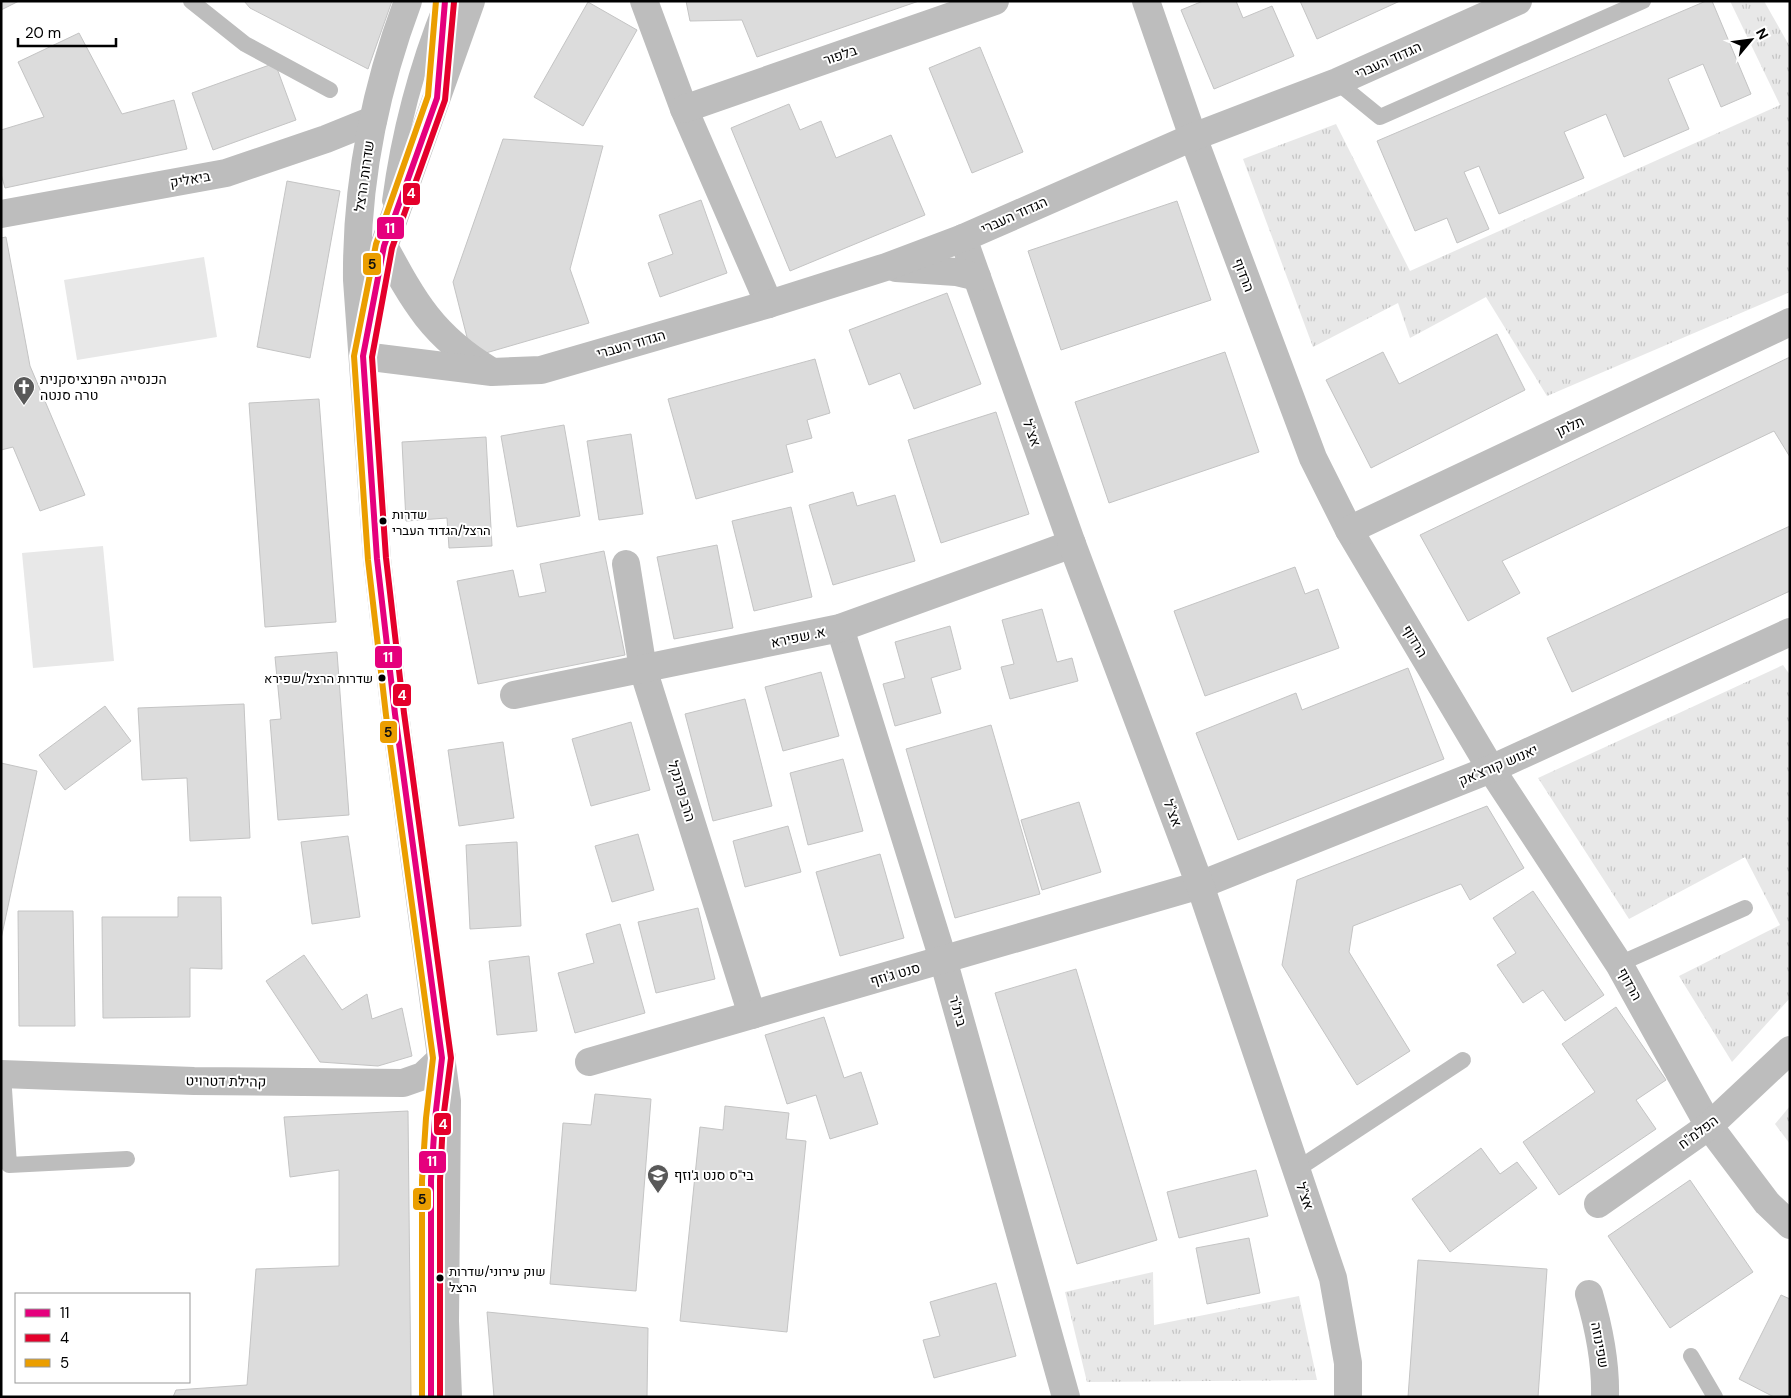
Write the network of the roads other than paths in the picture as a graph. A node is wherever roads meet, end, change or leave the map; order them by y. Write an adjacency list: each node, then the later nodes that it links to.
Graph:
1 (191, 1): 11 (lane)
2 (408, 1): 14 (street, שדרות הרצל)
3 (444, 1): 12 (lane, שדרות הרצל); 18 (lane, שדרות הרצל)
4 (471, 1): 12 (street, שדרות הרצל)
5 (644, 1): 13 (street)
6 (995, 1): 13 (street, בלפור)
7 (1146, 1): 15 (street, הרדוף)
8 (1518, 1): 10 (street, הגדוד העברי)
9 (1643, 1): 10 (lane)
10 (1337, 82): 15 (street, הגדוד העברי)
11 (330, 90)
12 (437, 98): 18 (street, שדרות הרצל)
13 (684, 109): 21 (street)
14 (373, 120): 16 (street, ביאליק); 23 (street, שדרות הרצל)
15 (1193, 137): 17 (street, הגדוד העברי); 25 (street, הרדוף)
16 (1, 214)
17 (963, 238): 19 (street, הגדוד העברי); 20 (street, אצ"ל)
18 (384, 246): 23 (lane, שדרות הרצל); 24 (street)
19 (886, 267): 20 (street); 21 (street, הגדוד העברי)
20 (977, 277): 26 (street, אצ"ל)
21 (769, 304): 24 (street, הגדוד העברי)
22 (1790, 322): 25 (street, תלתן)
23 (363, 356): 24 (street, הגדוד העברי); 39 (street, שדרות הרצל)
24 (492, 372)
25 (1349, 530): 32 (street, הרדוף)
26 (1072, 544): 28 (street, א. שפירא); 33 (street, אצ"ל)
27 (626, 564): 30 (street, הרב פרנקל)
28 (840, 628): 30 (street, א. שפירא); 35 (street, בית"ר)
29 (1790, 632): 32 (street, יאנוש קורצ'אק)
30 (643, 669): 31 (street, א. שפירא); 37 (street, הרב פרנקל)
31 (514, 695)
32 (1491, 769): 33 (street, יאנוש קורצ'אק); 36 (street, הרדוף)
33 (1200, 885): 35 (street, סנט ג'וזף); 45 (street, אצ"ל)
34 (1745, 908): 36 (lane)
35 (943, 959): 37 (street, סנט ג'וזף); 52 (street, בית"ר)
36 (1619, 964): 43 (street, הרדוף)
37 (752, 1015): 41 (street, סנט ג'וזף)
38 (1790, 1050): 43 (street, הפלמ"ח)
39 (442, 1058): 42 (street, קהילת דטרויט); 50 (lane, שדרות הרצל); 51 (street, שדרות הרצל)
40 (1463, 1060): 45 (lane)
41 (589, 1062)
42 (2, 1074): 44 (lane)
43 (1709, 1126): 46 (street, הפלמ"ח); 47 (street, הרדוף)
44 (127, 1159)
45 (1296, 1170): 53 (street, אצ"ל)
46 (1598, 1204)
47 (1790, 1225)
48 (1589, 1294): 54 (street, שפינוזה)
49 (1691, 1356): 55 (lane)
50 (431, 1397)
51 (448, 1397)
52 (1066, 1397)
53 (1348, 1397)
54 (1605, 1397)
55 (1716, 1397)

